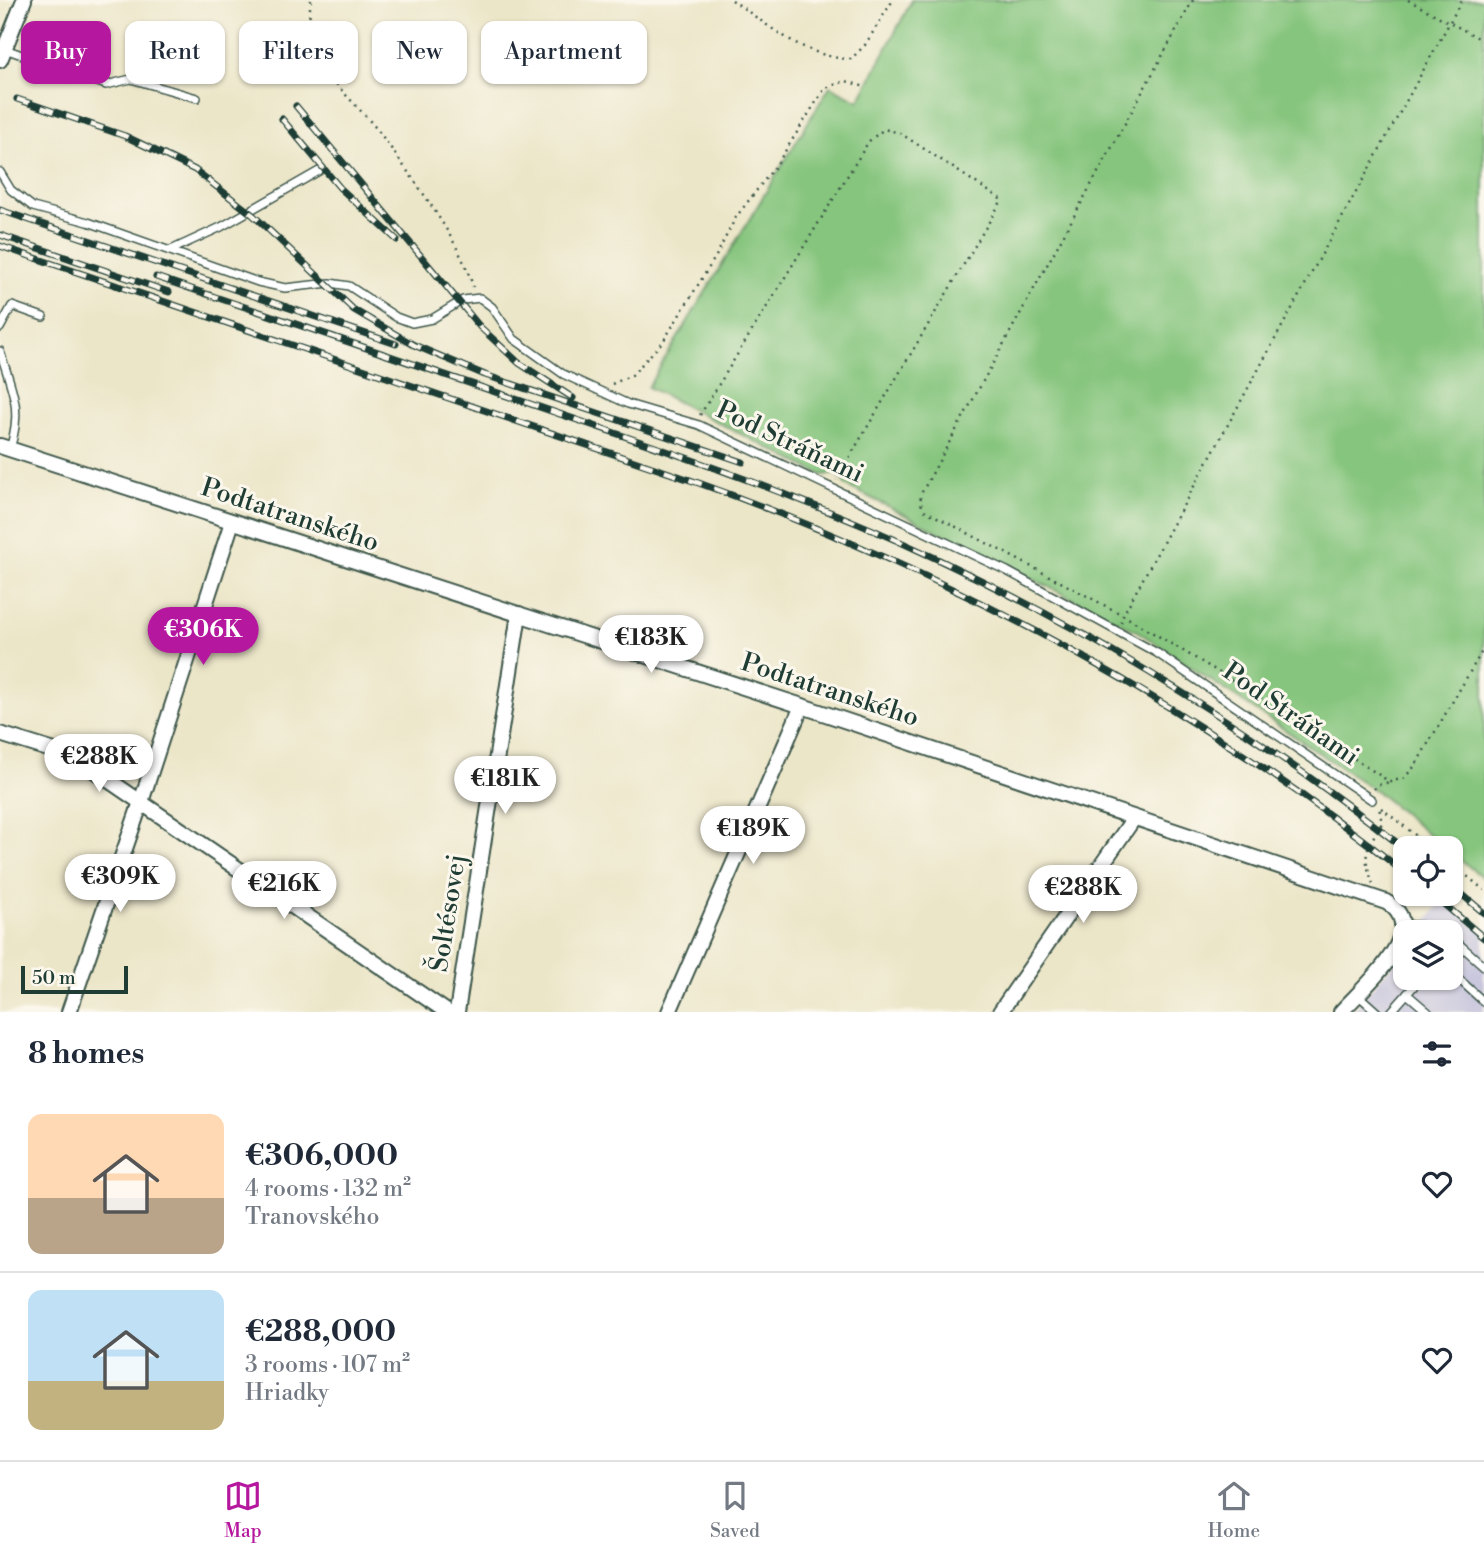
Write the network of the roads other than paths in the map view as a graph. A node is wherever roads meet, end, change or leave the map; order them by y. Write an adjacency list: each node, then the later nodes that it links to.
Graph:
1 (24, 0): 2 (street)
2 (2, 54): 3 (lane)
3 (197, 98)
4 (319, 171): 6 (lane)
5 (0, 172): 6 (lane)
6 (171, 250): 15 (lane, Pod Stráňami)
7 (43, 317): 8 (lane)
8 (0, 328)
9 (0, 351): 10 (lane)
10 (5, 448): 11 (street, Podtatranského)
11 (232, 522): 12 (street, Podtatranského); 16 (street)
12 (519, 614): 13 (street, Podtatranského); 29 (street, Šoltésovej)
13 (802, 706): 17 (street, Podtatranského); 30 (street)
14 (0, 734): 16 (street)
15 (1370, 799)
16 (141, 802): 27 (street); 28 (street)
17 (1135, 818): 18 (street, Podtatranského); 31 (street)
18 (1401, 920)
19 (1463, 948): 21 (lane)
20 (1393, 954): 24 (street)
21 (1484, 966)
22 (1463, 983): 26 (lane)
23 (1410, 990): 25 (lane)
24 (1357, 994): 32 (street); 33 (lane)
25 (1407, 994): 34 (lane); 35 (lane)
26 (1484, 1002)
27 (68, 1012)
28 (447, 1012)
29 (457, 1012)
30 (668, 1012)
31 (1000, 1012)
32 (1341, 1012)
33 (1377, 1012)
34 (1391, 1012)
35 (1428, 1012)

